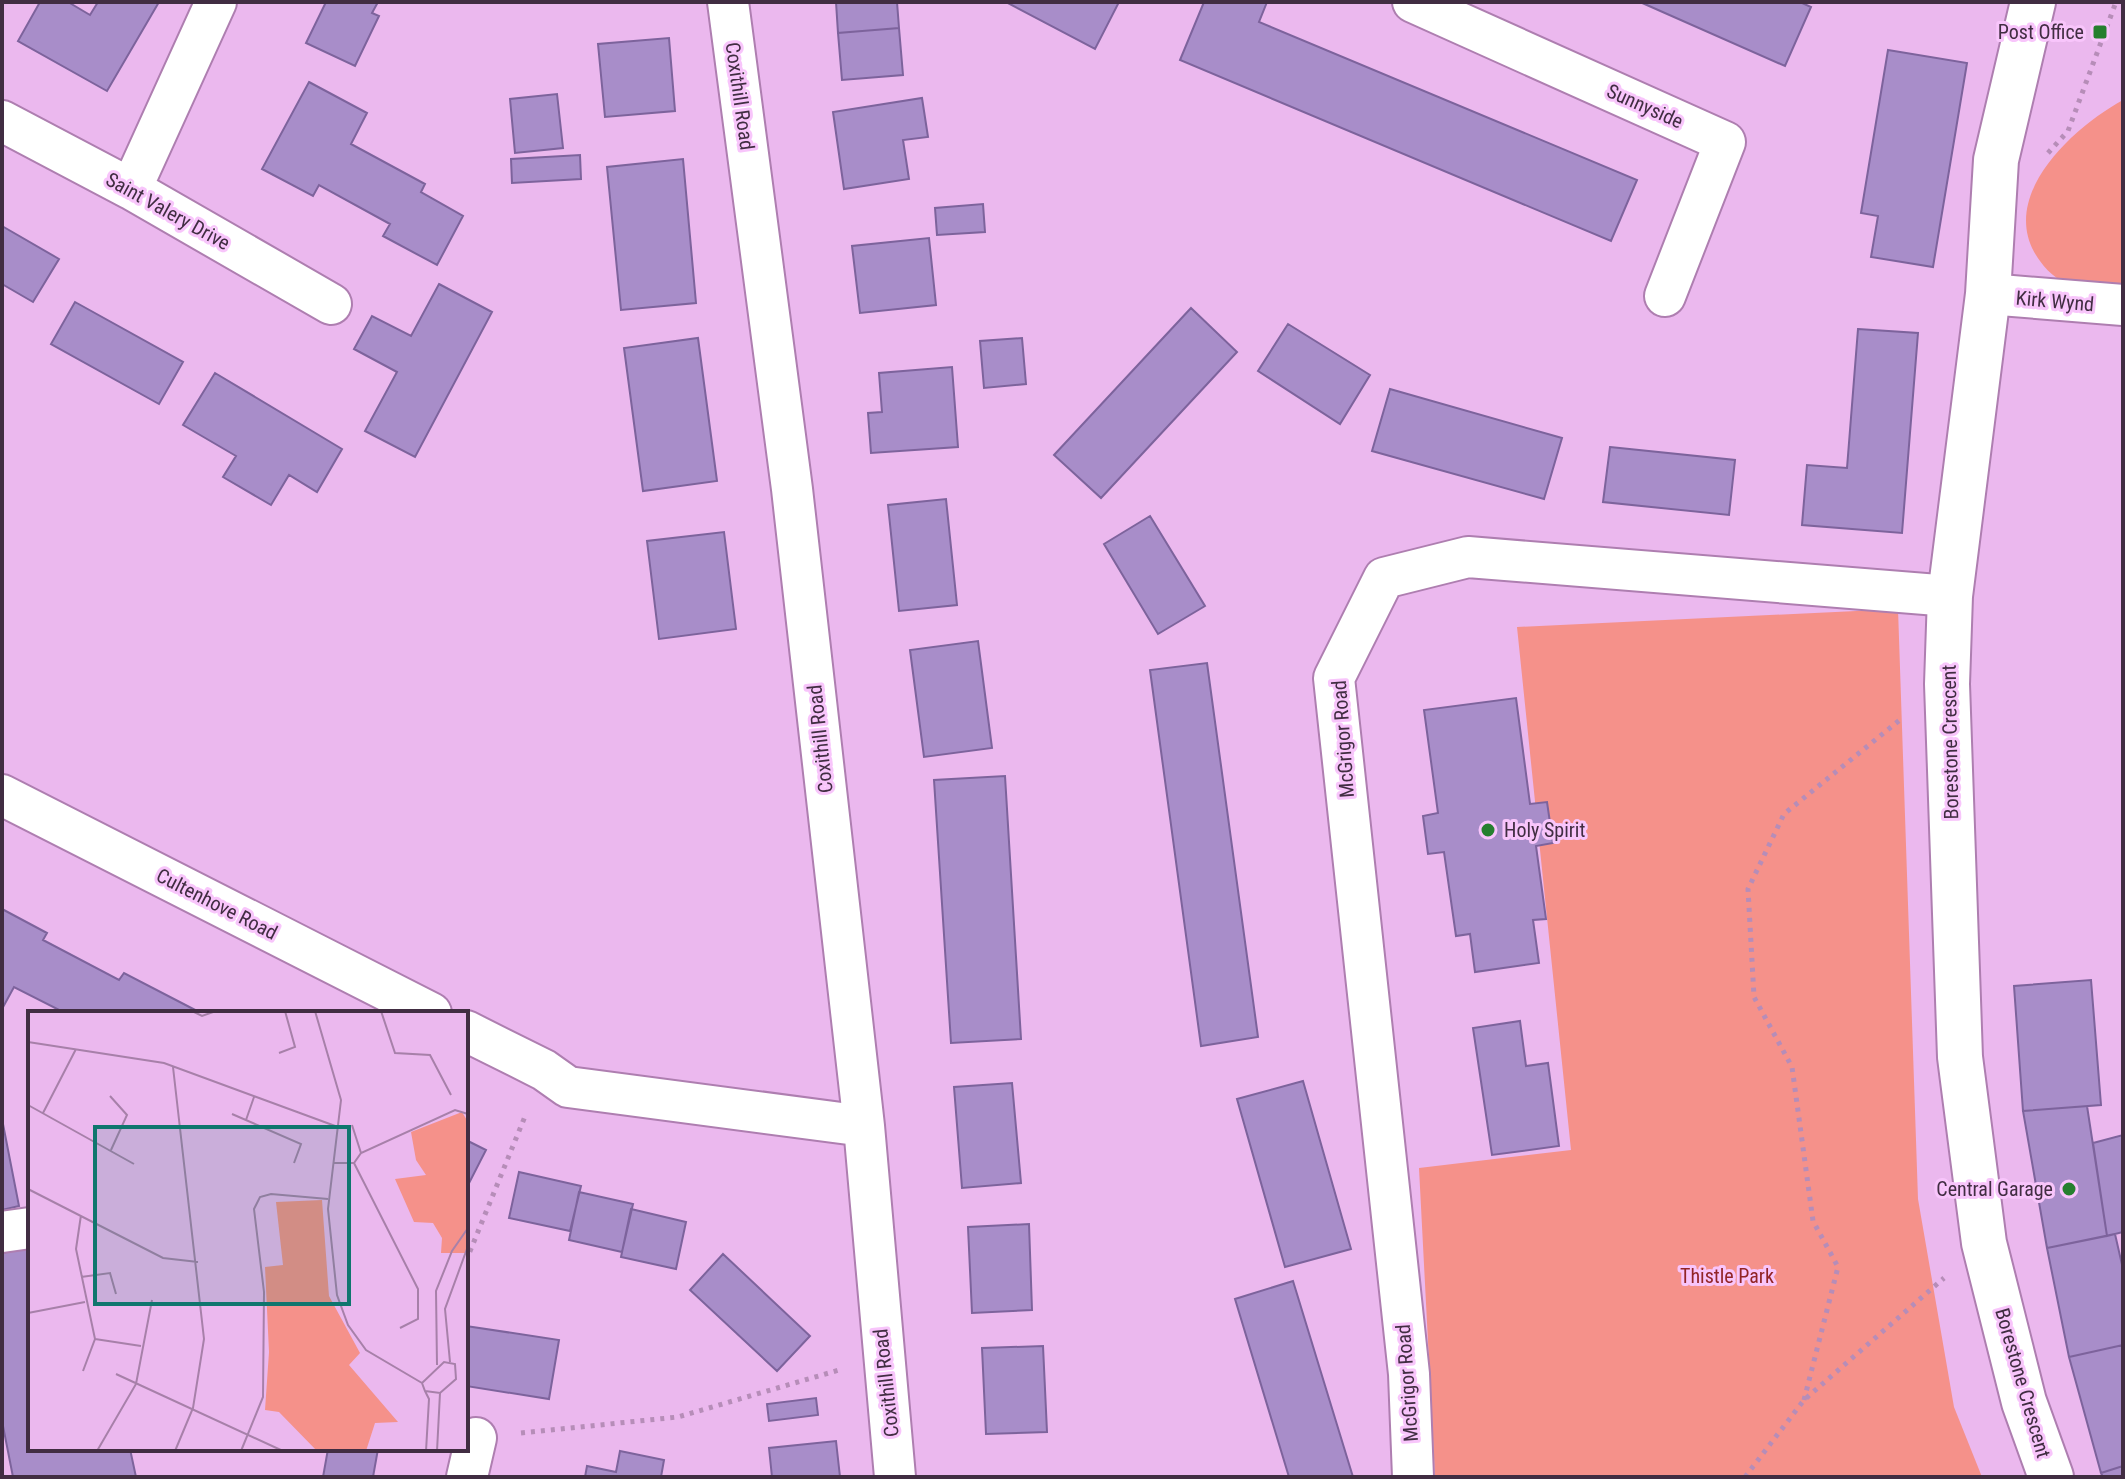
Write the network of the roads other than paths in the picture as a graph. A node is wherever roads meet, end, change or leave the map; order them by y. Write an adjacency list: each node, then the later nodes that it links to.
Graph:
1 (216, 2): 6 (street)
2 (728, 2): 15 (street, Coxithill Road)
3 (1413, 2): 8 (street, Sunnyside)
4 (2033, 2): 7 (main road, Borestone Crescent)
5 (2, 121): 6 (street, Saint Valery Drive)
6 (131, 189): 9 (street, Saint Valery Drive)
7 (1988, 294): 10 (street, Kirk Wynd); 11 (main road, Borestone Crescent)
8 (1665, 296)
9 (331, 304)
10 (2123, 305)
11 (1950, 596): 21 (street, McGrigor Road); 22 (main road, Borestone Crescent)
12 (2, 795): 13 (street, Cultenhove Road)
13 (427, 1011)
14 (468, 1032): 15 (street)
15 (864, 1126): 20 (street, Coxithill Road)
16 (28, 1228): 17 (street)
17 (2, 1232)
18 (476, 1438): 19 (street)
19 (467, 1477)
20 (895, 1477)
21 (1413, 1477)
22 (2051, 1477)

